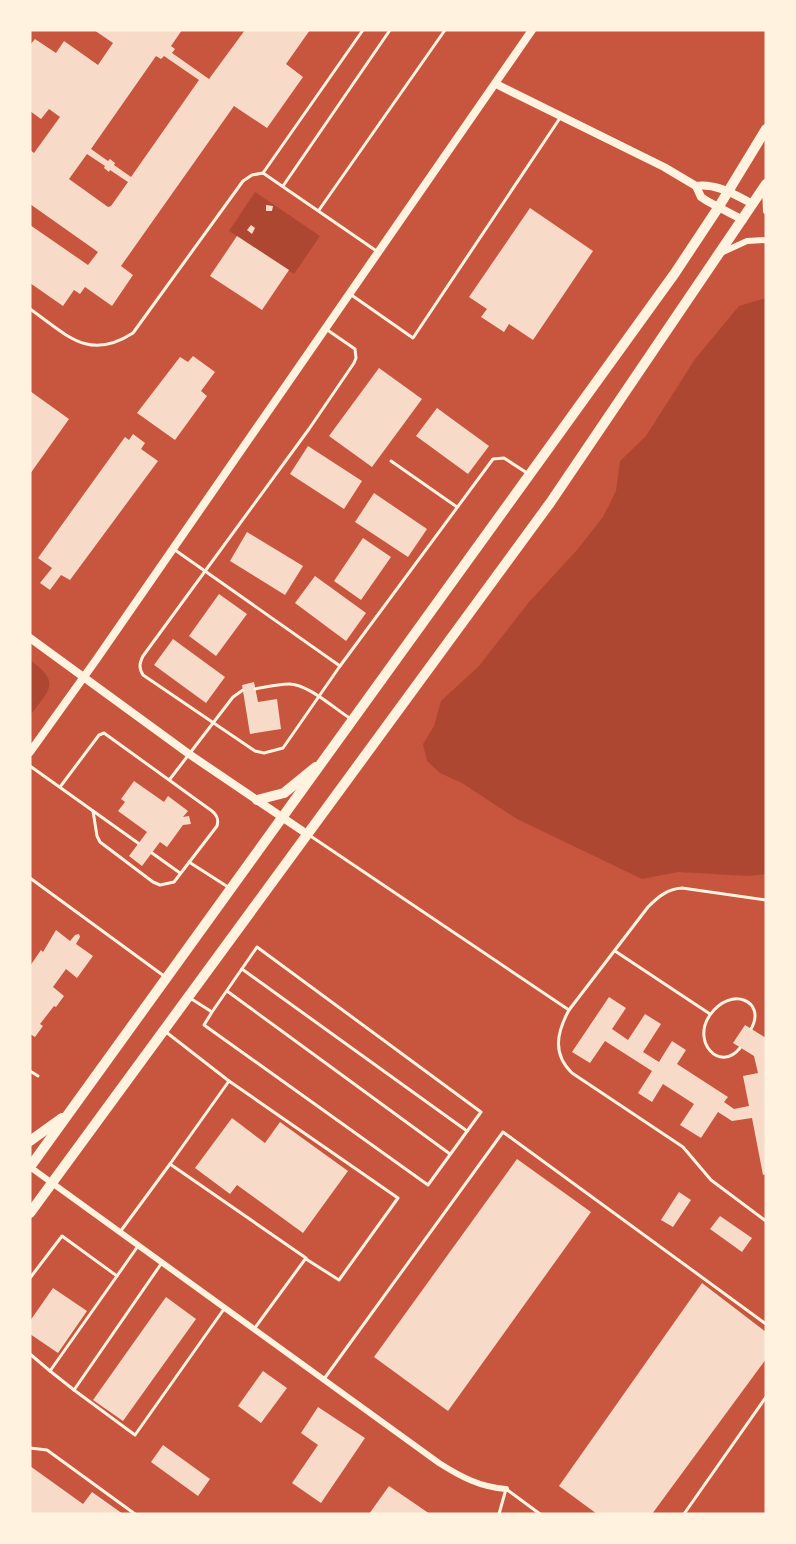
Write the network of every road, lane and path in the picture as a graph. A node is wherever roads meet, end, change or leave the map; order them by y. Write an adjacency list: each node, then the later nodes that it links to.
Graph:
1 (363, 30): 8 (lane)
2 (390, 30): 10 (lane)
3 (445, 30): 15 (lane)
4 (532, 30): 5 (street)
5 (496, 84): 6 (street); 20 (street)
6 (561, 116): 11 (street); 21 (lane)
7 (766, 129): 12 (highway)
8 (263, 173): 10 (lane); 22 (lane)
9 (766, 185): 13 (highway); 16 (street)
10 (283, 186): 15 (lane)
11 (696, 186): 12 (street); 14 (street)
12 (729, 191): 13 (street); 14 (highway)
13 (753, 204): 17 (highway)
14 (718, 208): 17 (street); 25 (highway)
15 (319, 210): 20 (lane)
16 (766, 211)
17 (743, 220): 19 (highway)
18 (766, 240): 19 (street)
19 (722, 252): 46 (highway)
20 (379, 253): 21 (street)
21 (350, 294): 23 (street)
22 (30, 309)
23 (326, 329): 27 (street); 28 (lane)
24 (391, 461): 26 (lane)
25 (528, 474): 26 (lane); 35 (highway)
26 (457, 507): 30 (lane)
27 (174, 549): 28 (lane); 31 (street)
28 (206, 570): 30 (lane); 36 (lane)
29 (30, 638): 31 (street)
30 (340, 666): 34 (lane)
31 (84, 677): 37 (street); 38 (street)
32 (255, 689): 34 (lane)
33 (243, 690): 36 (lane)
34 (318, 696): 35 (lane); 36 (lane)
35 (353, 721): 39 (highway)
36 (213, 722): 38 (lane)
37 (30, 752)
38 (189, 754): 41 (lane); 43 (street)
39 (329, 754): 43 (highway); 45 (highway)
40 (30, 766): 42 (lane)
41 (170, 780): 42 (lane); 49 (lane)
42 (60, 787): 44 (lane)
43 (258, 800): 45 (street)
44 (93, 811): 47 (lane); 50 (lane)
45 (283, 818): 46 (street); 52 (highway)
46 (308, 834): 58 (highway); 59 (lane)
47 (138, 843)
48 (152, 853): 50 (lane)
49 (189, 862): 50 (lane); 52 (lane)
50 (180, 874)
51 (30, 878): 56 (lane)
52 (232, 890): 56 (highway)
53 (766, 900): 54 (lane)
54 (615, 951): 59 (lane); 61 (lane)
55 (242, 969): 57 (lane); 69 (lane); 69 (lane)
56 (168, 978): 68 (highway)
57 (227, 991): 60 (lane); 71 (lane)
58 (189, 997): 60 (lane); 63 (highway)
59 (569, 1010): 76 (lane)
60 (212, 1012): 71 (lane)
61 (710, 1014): 62 (lane); 64 (lane)
62 (751, 1029)
63 (164, 1031): 67 (lane); 74 (highway)
64 (740, 1048)
65 (30, 1071): 66 (lane)
66 (38, 1076)
67 (229, 1081): 72 (lane); 79 (lane)
68 (70, 1113): 70 (highway); 73 (highway)
69 (467, 1131): 71 (lane)
70 (30, 1141)
71 (450, 1154)
72 (170, 1164): 77 (lane); 79 (lane)
73 (30, 1167): 74 (street)
74 (52, 1183): 75 (highway); 77 (street)
75 (30, 1213)
76 (766, 1221)
77 (120, 1232): 78 (street)
78 (138, 1246): 80 (street); 81 (lane)
79 (306, 1258): 85 (lane)
80 (162, 1263): 83 (street); 89 (lane)
81 (117, 1276): 82 (lane); 87 (lane)
82 (30, 1278)
83 (225, 1308): 85 (street); 89 (lane)
84 (766, 1324): 88 (lane)
85 (254, 1329): 88 (street)
86 (30, 1354): 87 (lane)
87 (50, 1371): 89 (lane)
88 (324, 1379): 92 (street)
89 (74, 1390)
90 (766, 1397): 96 (lane)
91 (30, 1448): 93 (lane)
92 (506, 1489): 94 (lane); 95 (lane)
93 (135, 1514)
94 (500, 1514)
95 (540, 1514)
96 (684, 1514)

